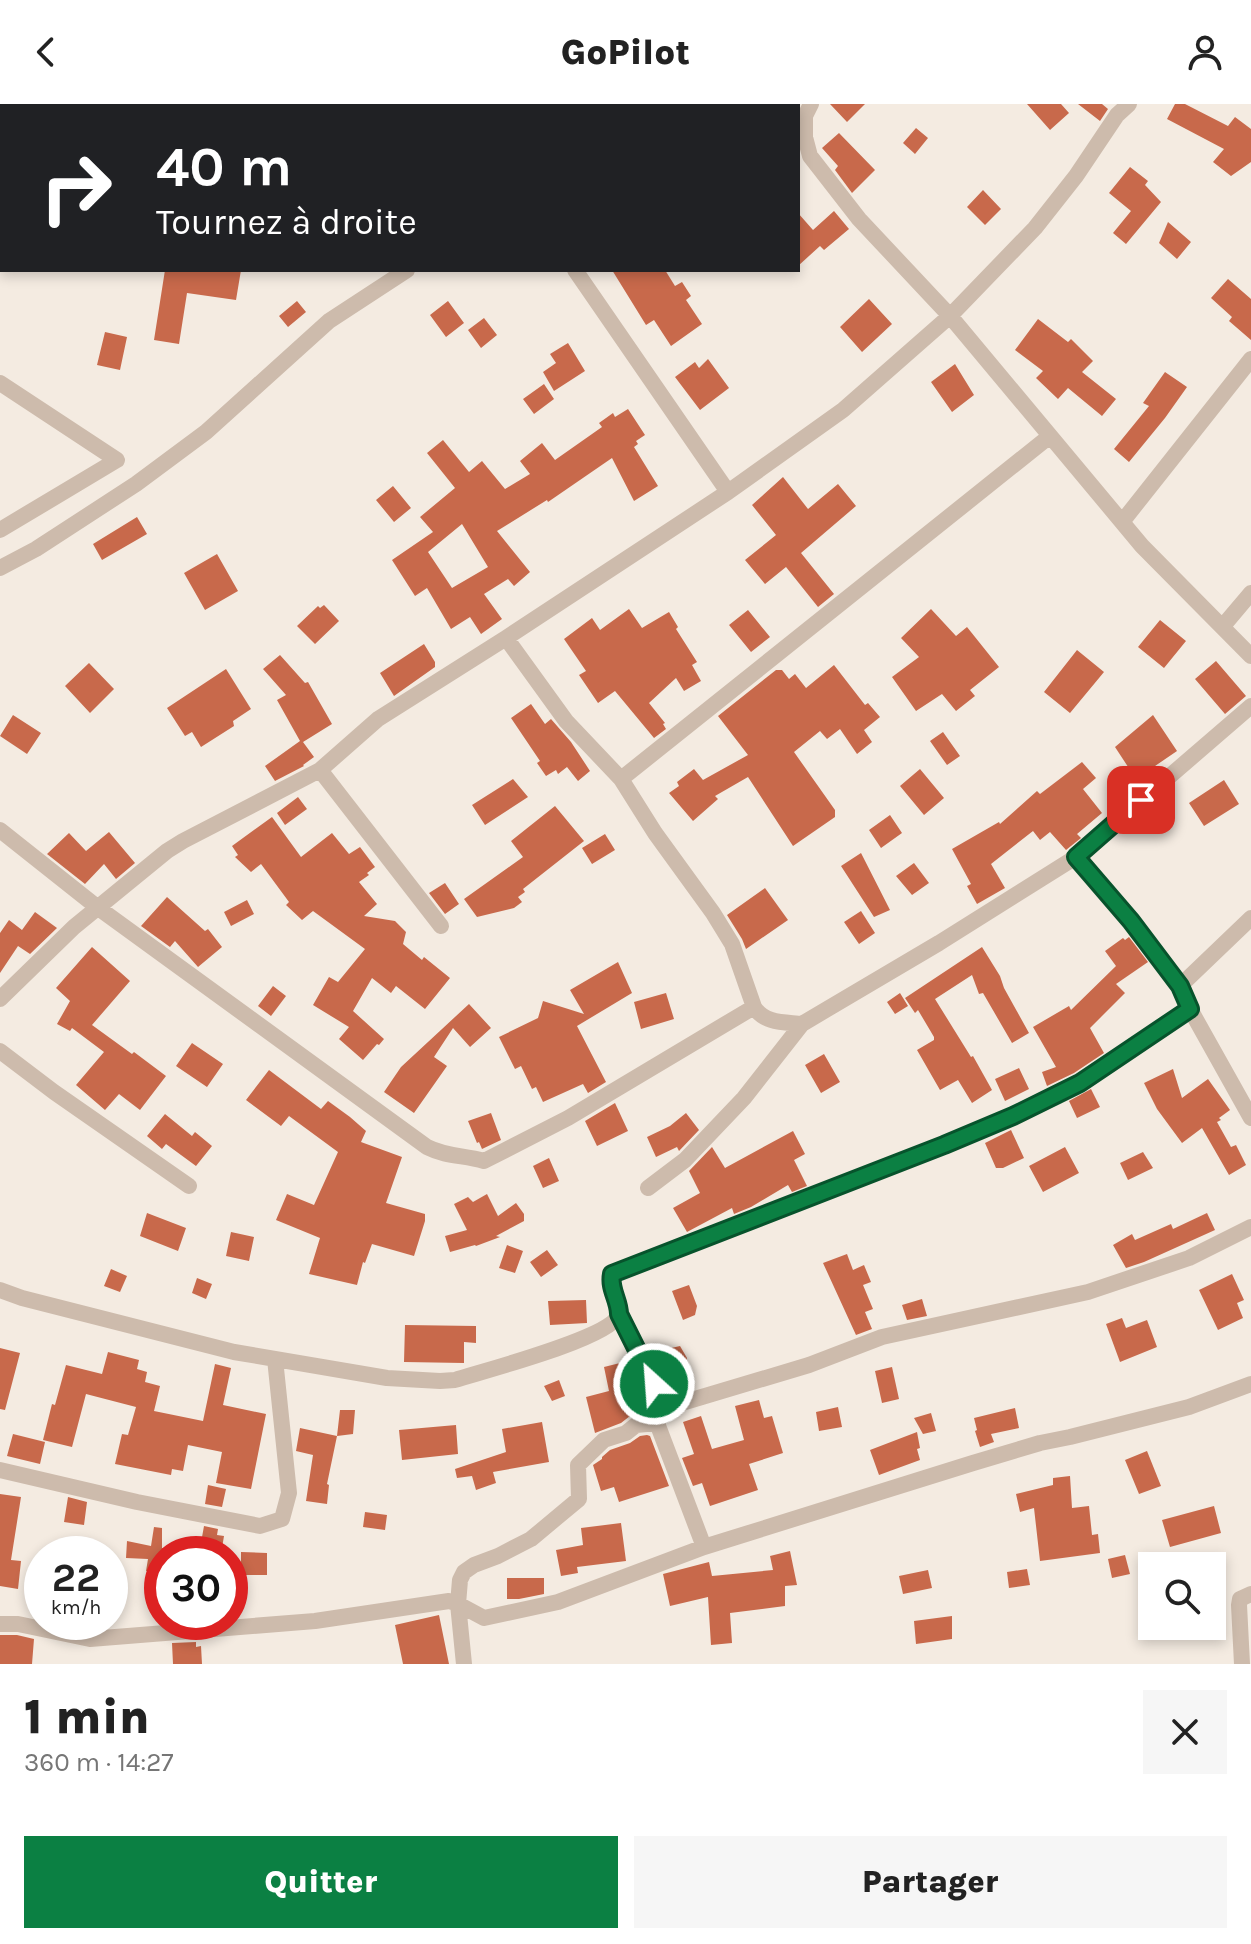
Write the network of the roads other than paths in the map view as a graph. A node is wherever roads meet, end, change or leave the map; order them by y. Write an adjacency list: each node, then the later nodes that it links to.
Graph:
1 (1129, 104): 5 (street)
2 (805, 110): 5 (street)
3 (404, 272): 12 (street)
4 (576, 272): 9 (street)
5 (950, 316): 8 (street); 9 (street)
6 (1251, 359): 10 (street)
7 (0, 383): 11 (street)
8 (1050, 436): 10 (street); 19 (street)
9 (728, 492): 15 (street)
10 (1122, 522): 14 (street)
11 (0, 530)
12 (0, 568)
13 (1251, 593): 14 (street)
14 (1223, 626): 16 (street)
15 (506, 638): 18 (street); 19 (street)
16 (1251, 656)
17 (1251, 706): 21 (street)
18 (320, 770): 22 (street); 24 (street)
19 (621, 779): 27 (street)
20 (0, 830): 22 (street)
21 (1076, 857): 25 (street); 29 (street)
22 (97, 907): 26 (street); 27 (street)
23 (1251, 918): 25 (street)
24 (441, 926)
25 (1180, 986): 28 (street)
26 (0, 999)
27 (754, 1007): 29 (street)
28 (1190, 1009): 31 (street); 36 (street)
29 (802, 1024): 33 (street)
30 (0, 1051): 32 (street)
31 (1251, 1118)
32 (189, 1186)
33 (648, 1188)
34 (1251, 1227): 39 (street)
35 (0, 1290): 37 (street)
36 (619, 1314): 37 (street); 39 (street)
37 (275, 1359): 41 (street)
38 (1251, 1384): 42 (street)
39 (665, 1408): 40 (street)
40 (657, 1423): 42 (street); 44 (street)
41 (0, 1470)
42 (704, 1547): 44 (street)
43 (1251, 1594): 47 (street)
44 (458, 1604): 45 (street); 46 (street)
45 (0, 1624)
46 (464, 1664)
47 (1242, 1664)

